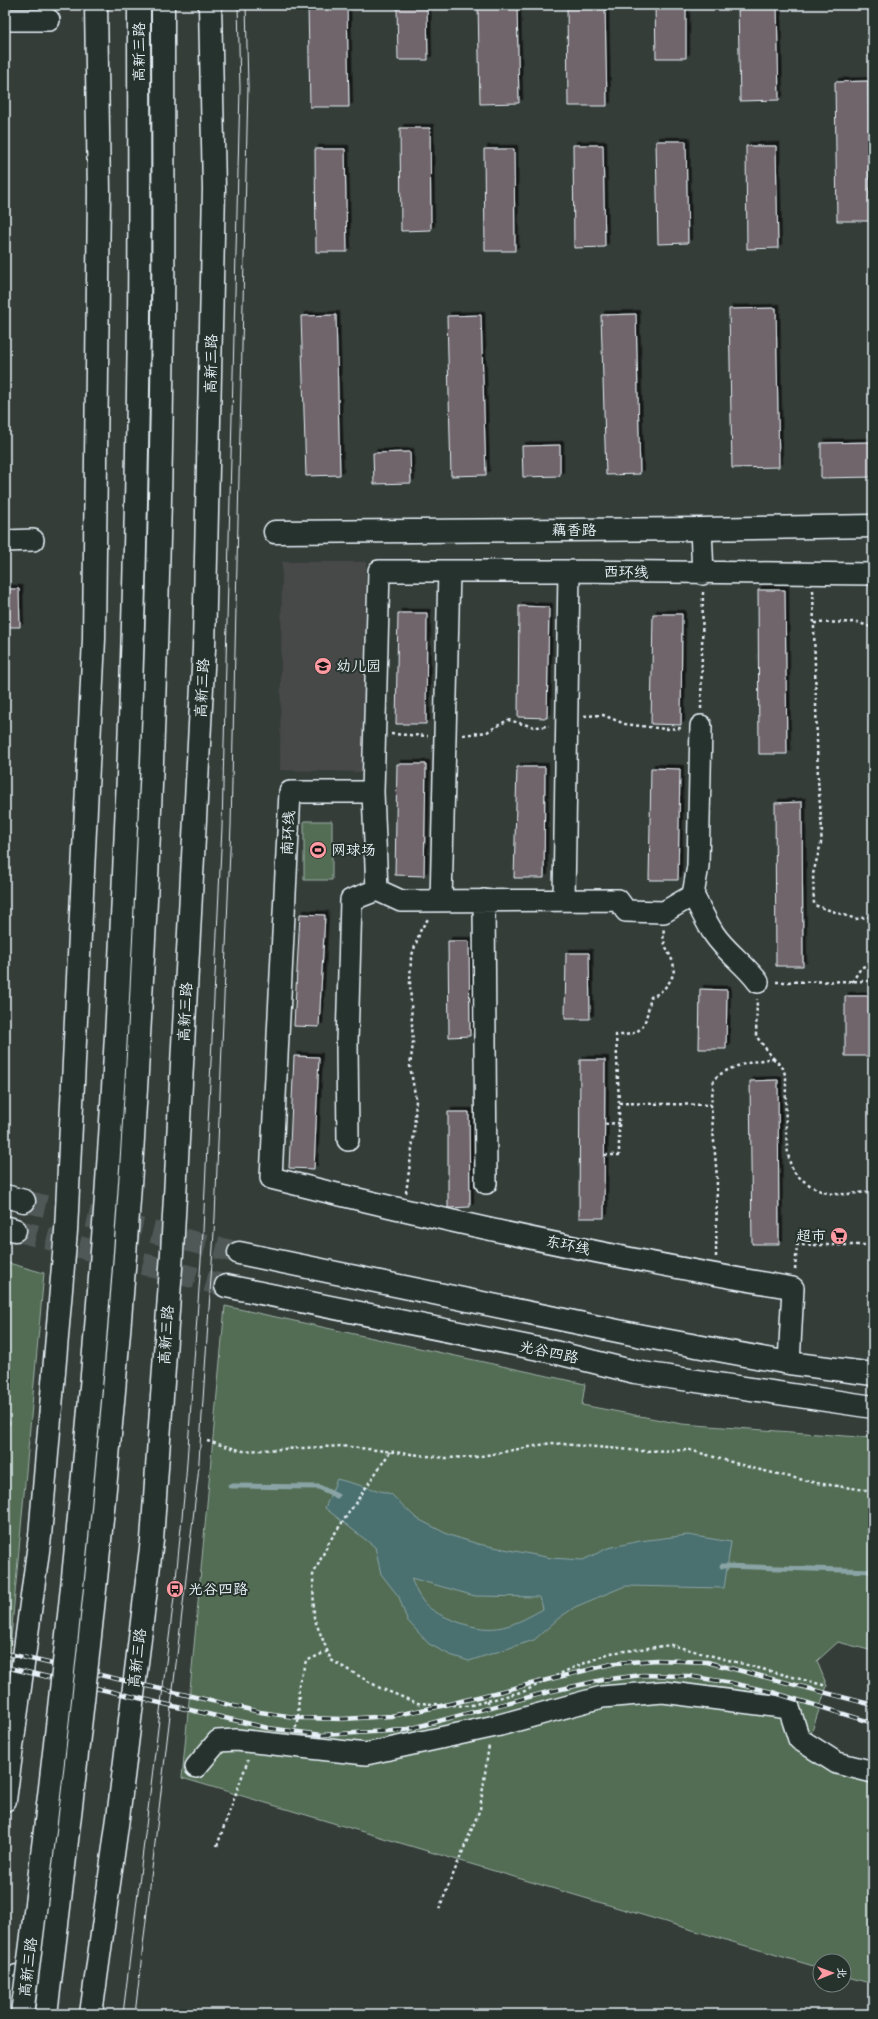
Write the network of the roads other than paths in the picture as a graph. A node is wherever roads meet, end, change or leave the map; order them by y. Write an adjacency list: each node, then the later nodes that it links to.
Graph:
1 (96, 5): 36 (main road)
2 (139, 5): 34 (main road, 高新三路, bridge)
3 (163, 5): 35 (main road, 高新三路, bridge)
4 (210, 5): 41 (main road, 高新三路)
5 (5, 20): 6 (street)
6 (49, 20)
7 (873, 526): 8 (main road, 藕香路)
8 (701, 529): 9 (main road, 藕香路); 14 (street)
9 (275, 532)
10 (32, 540): 11 (street)
11 (5, 541)
12 (450, 571): 13 (street, 西环线); 17 (street, 西环线); 22 (street)
13 (569, 571): 14 (street, 西环线); 21 (street)
14 (703, 574): 15 (street, 西环线)
15 (873, 574)
16 (701, 726): 19 (street)
17 (373, 792): 18 (street); 25 (street, 南环线)
18 (377, 890): 22 (street); 24 (street)
19 (693, 895): 21 (street); 23 (street)
20 (484, 900): 21 (street); 22 (street); 26 (street)
21 (564, 900)
22 (441, 901)
23 (758, 982)
24 (348, 1140)
25 (271, 1178): 29 (street, 东环线)
26 (486, 1183)
27 (239, 1253): 29 (main road)
28 (226, 1286): 31 (main road, 光谷四路)
29 (789, 1363): 30 (main road)
30 (873, 1374)
31 (873, 1407)
32 (196, 1767): 33 (street)
33 (873, 1772)
34 (51, 1792): 37 (main road, bridge); 38 (main road, 高新三路, bridge)
35 (73, 1795): 39 (main road, 高新三路, bridge); 40 (main road, bridge)
36 (5, 1800)
37 (10, 2014)
38 (22, 2014)
39 (46, 2014)
40 (55, 2014)
41 (91, 2014)

